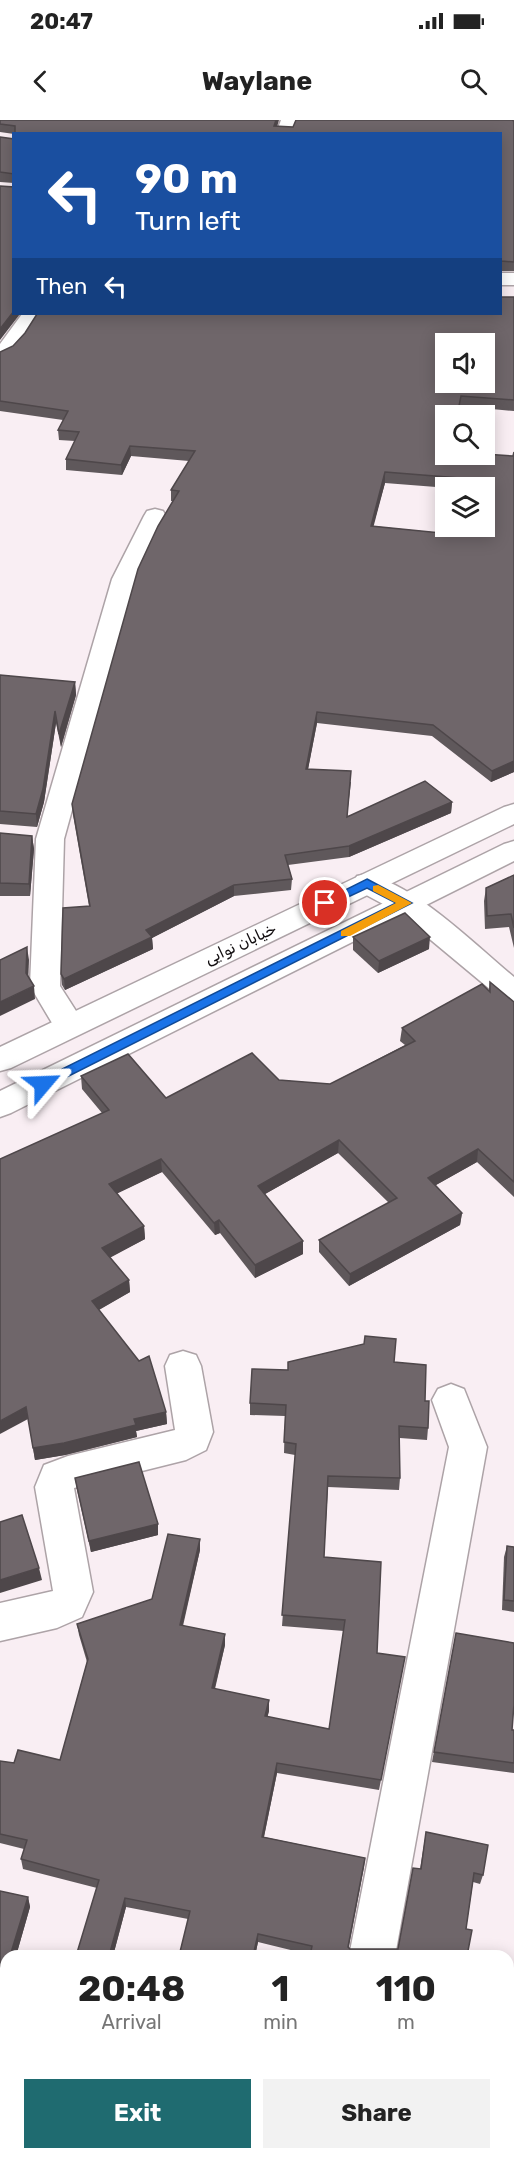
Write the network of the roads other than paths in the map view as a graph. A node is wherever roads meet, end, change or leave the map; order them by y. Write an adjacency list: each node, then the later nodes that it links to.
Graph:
1 (30, 315): 2 (street)
2 (0, 355)
3 (155, 516): 6 (street)
4 (514, 813): 8 (street, خیابان نوایی)
5 (20, 837): 6 (street)
6 (50, 839): 11 (street)
7 (514, 850): 9 (street)
8 (367, 883): 9 (street); 11 (street, خیابان نوایی)
9 (406, 903): 10 (street); 13 (street)
10 (514, 993)
11 (69, 1025): 12 (street, خیابان نوایی)
12 (0, 1060)
13 (0, 1105)
14 (183, 1366): 16 (street)
15 (451, 1400): 17 (street)
16 (0, 1622)
17 (373, 1950)

